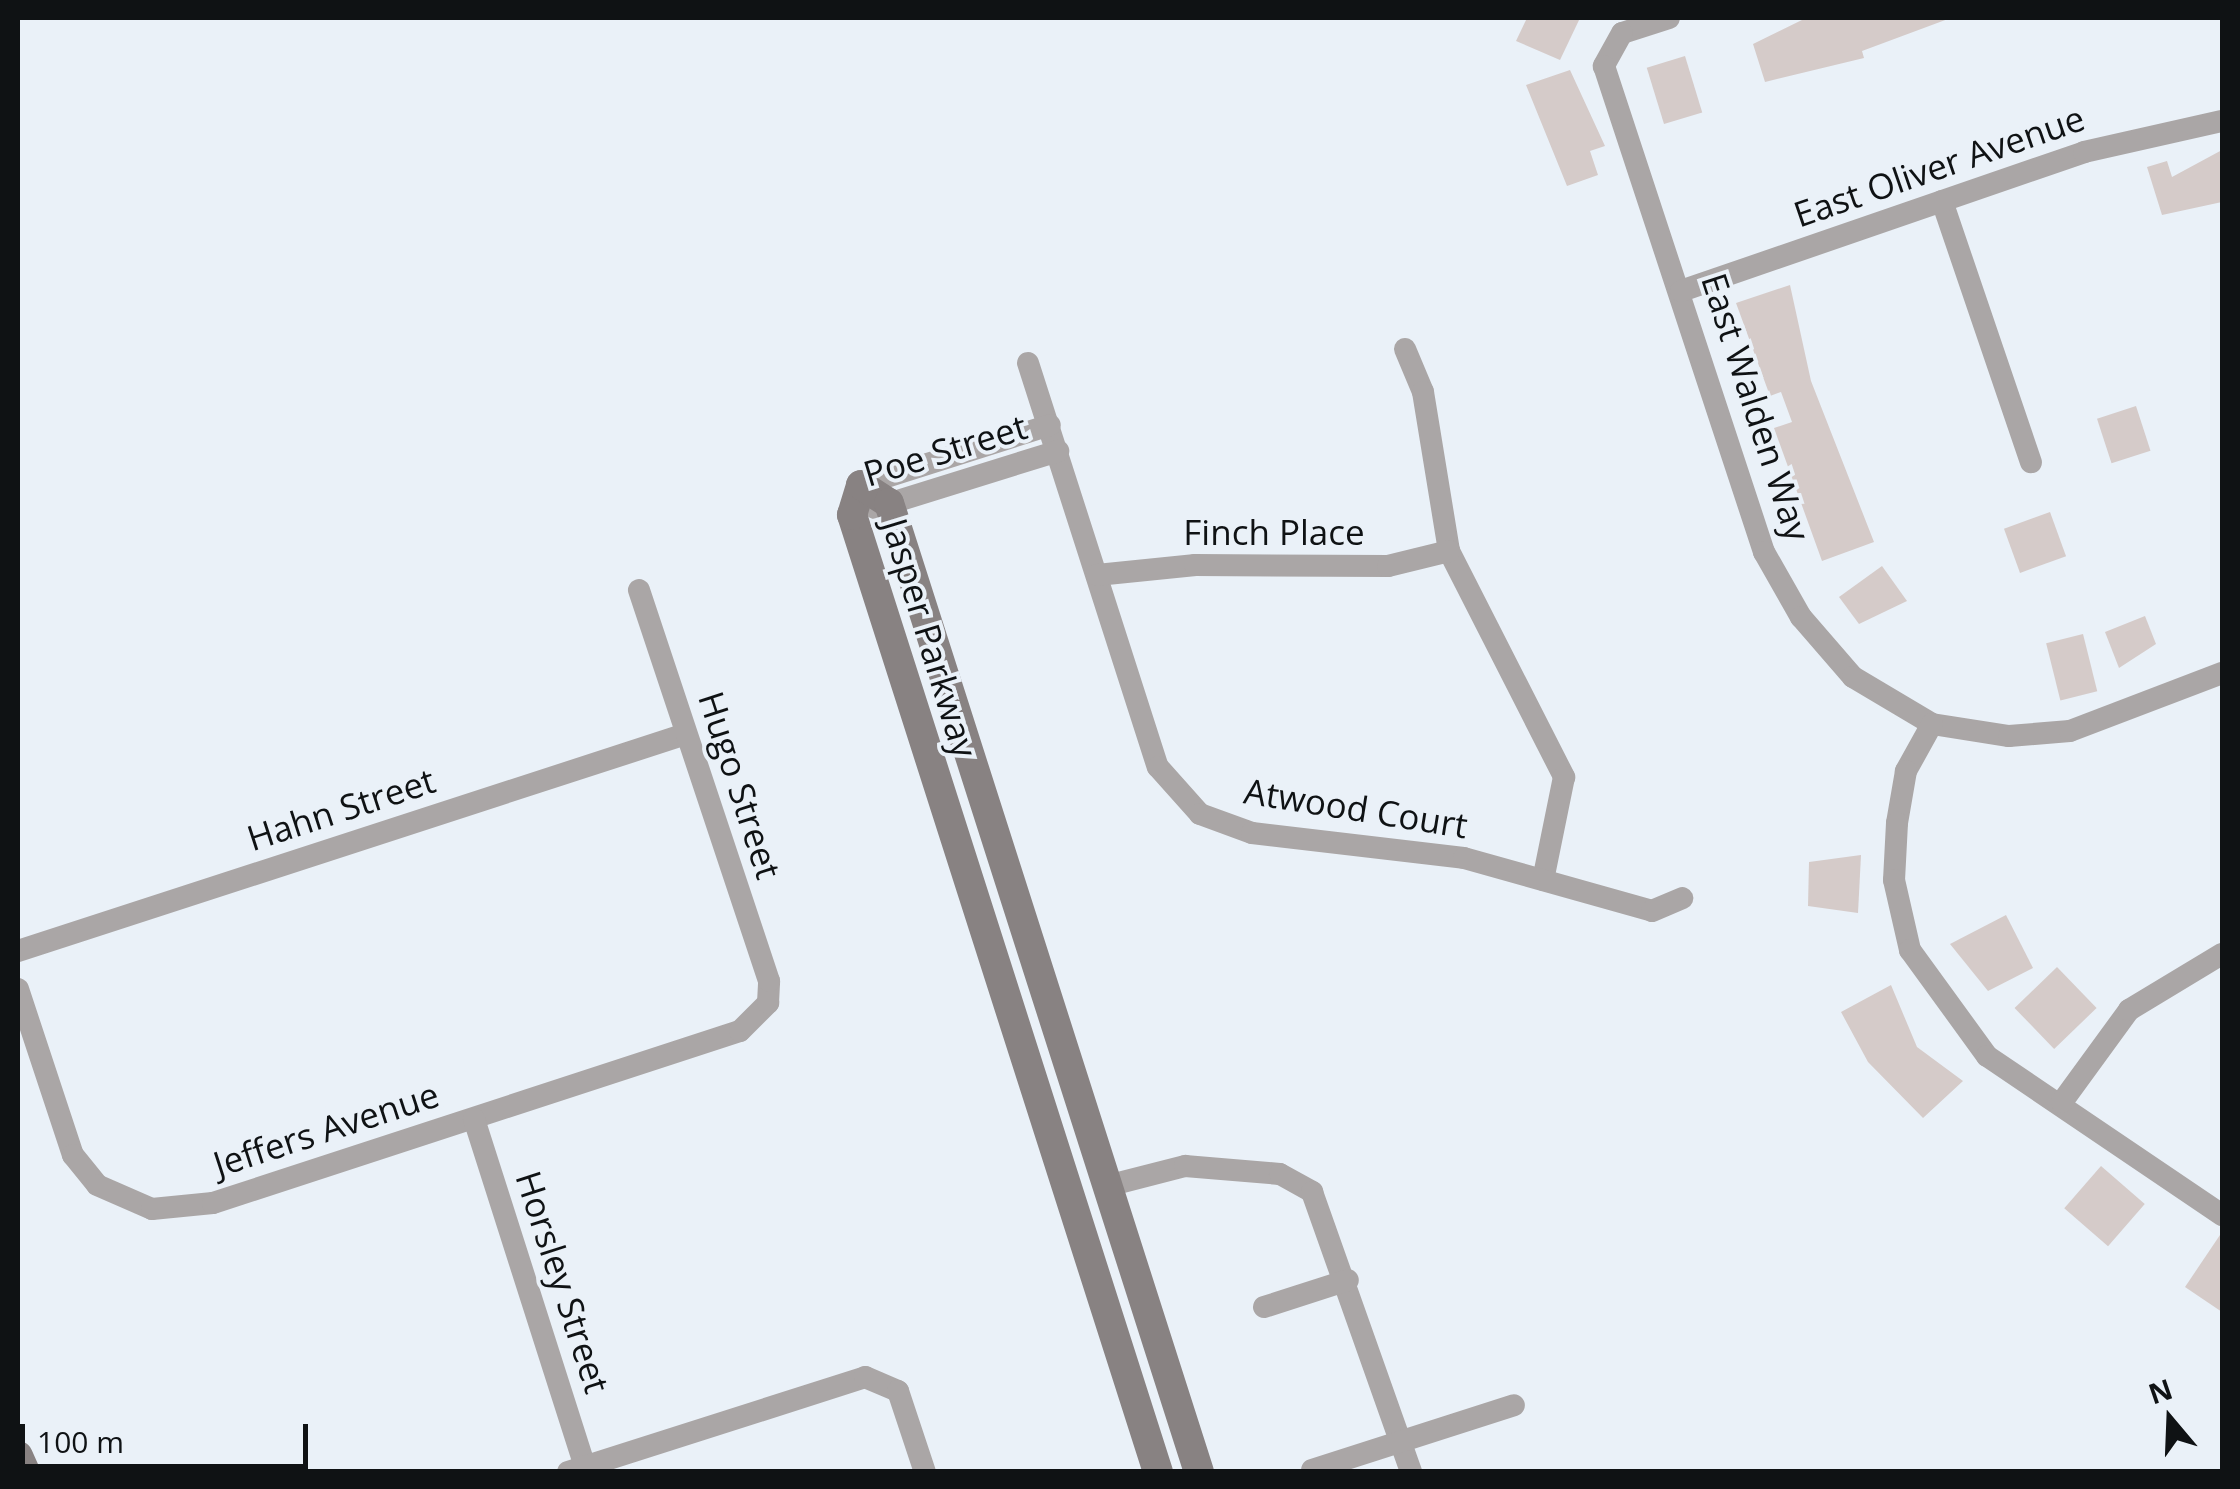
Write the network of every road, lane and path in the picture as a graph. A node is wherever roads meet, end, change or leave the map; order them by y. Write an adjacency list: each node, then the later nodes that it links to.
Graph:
1 (1668, 18): 4 (street, East Walden Way)
2 (2222, 121): 3 (street, East Oliver Avenue)
3 (1942, 201): 4 (street, East Oliver Avenue); 9 (street)
4 (1681, 291): 17 (street, East Walden Way)
5 (1405, 349): 13 (street)
6 (1028, 363): 7 (street, Atwood Court)
7 (1050, 425): 8 (street, Atwood Court); 10 (street, Poe Street)
8 (1058, 451): 11 (street, Poe Street); 14 (street, Atwood Court)
9 (2031, 462)
10 (861, 484): 11 (street, Jasper Parkway); 12 (street, Jasper Parkway)
11 (889, 504): 12 (street, Poe Street); 27 (street, Jasper Parkway)
12 (852, 515): 38 (street, Jasper Parkway)
13 (1449, 551): 14 (street, Finch Place); 19 (street)
14 (1097, 575): 19 (street, Atwood Court)
15 (639, 590): 18 (street, Hugo Street)
16 (2222, 674): 17 (street, East Walden Way)
17 (1932, 724): 25 (street)
18 (686, 734): 21 (street, Hahn Street); 24 (street, Hugo Street)
19 (1543, 880): 20 (street, Atwood Court)
20 (1682, 898)
21 (18, 952)
22 (2222, 954): 25 (street)
23 (18, 989): 26 (street, Jeffers Avenue)
24 (768, 1003): 26 (street, Jeffers Avenue)
25 (2062, 1102): 28 (street)
26 (474, 1119): 34 (street, Horsley Street)
27 (1107, 1186): 29 (street); 39 (street, Jasper Parkway)
28 (2222, 1215)
29 (1348, 1280): 30 (street); 32 (street)
30 (1264, 1307)
31 (1514, 1405): 32 (street)
32 (1401, 1442): 35 (street); 40 (street)
33 (18, 1456): 36 (street)
34 (577, 1469): 37 (street)
35 (1312, 1470)
36 (25, 1472)
37 (925, 1472)
38 (1158, 1472)
39 (1200, 1472)
40 (1411, 1472)

